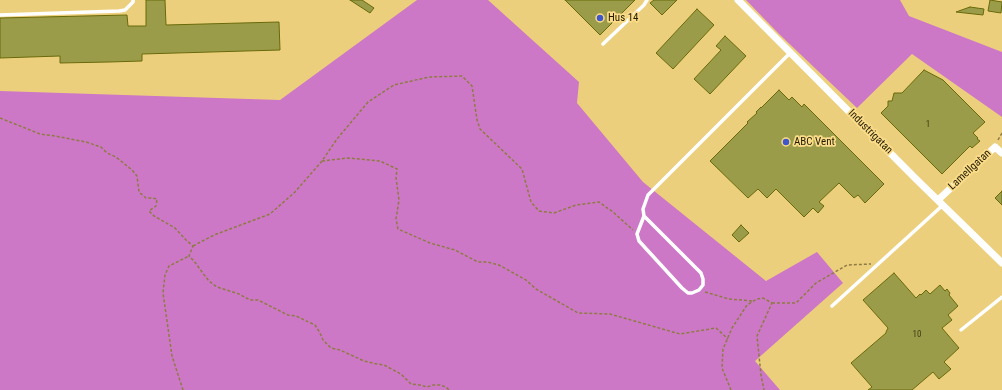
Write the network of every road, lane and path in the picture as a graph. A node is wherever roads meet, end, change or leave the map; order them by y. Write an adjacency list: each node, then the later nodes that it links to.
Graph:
1 (133, 0): 4 (lane)
2 (647, 0): 5 (lane)
3 (738, 0): 6 (street, Industrigatan)
4 (0, 15)
5 (603, 44)
6 (790, 53): 10 (street, Industrigatan); 11 (lane)
7 (0, 118): 13 (path)
8 (1002, 153): 10 (street, Lamellgatan)
9 (322, 161): 12 (path); 13 (path); 23 (path)
10 (940, 202): 15 (street, Industrigatan); 16 (lane)
11 (644, 216): 12 (lane); 17 (lane)
12 (637, 234): 17 (lane)
13 (193, 246): 14 (path)
14 (189, 256): 24 (path); 25 (path)
15 (1002, 263)
16 (878, 264): 20 (path); 21 (lane)
17 (699, 290): 19 (path)
18 (1002, 297): 22 (lane)
19 (754, 301): 20 (path); 23 (path)
20 (772, 303): 27 (path)
21 (832, 306)
22 (961, 330)
23 (728, 339): 26 (path)
24 (183, 390)
25 (449, 390)
26 (731, 390)
27 (764, 390)

